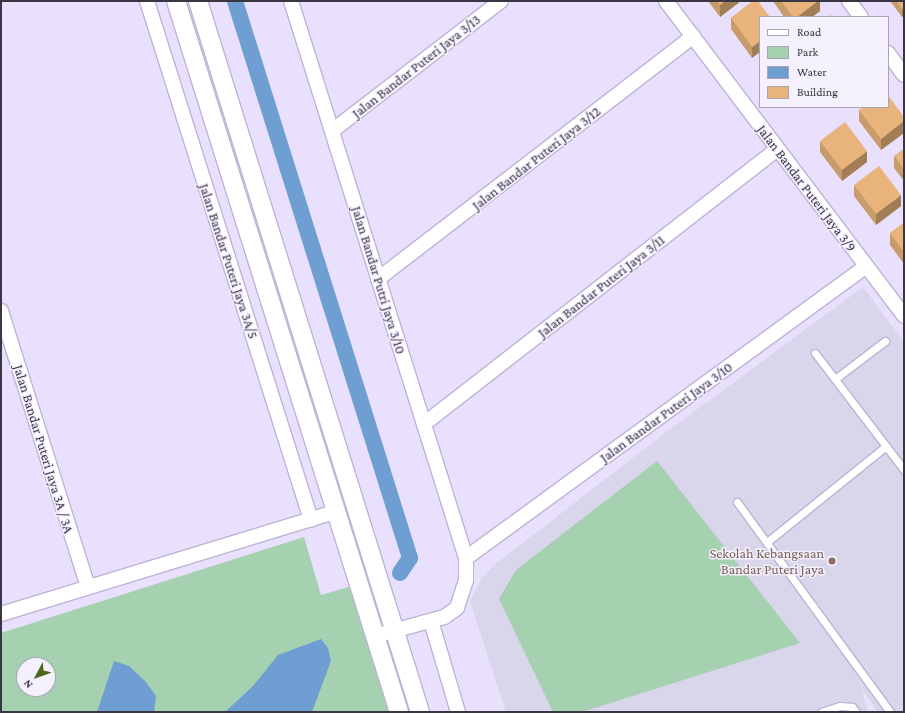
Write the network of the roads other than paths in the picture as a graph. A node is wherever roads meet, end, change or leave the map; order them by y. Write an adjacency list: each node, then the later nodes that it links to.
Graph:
1 (147, 1): 26 (street, Jalan Bandar Puteri Jaya 3A/5)
2 (176, 1): 25 (street)
3 (198, 1): 32 (street)
4 (291, 1): 12 (street, Jalan Bandar Putri Jaya 3/10)
5 (501, 1): 12 (street, Jalan Bandar Puteri Jaya 3/13)
6 (666, 1): 9 (street, Jalan Bandar Puteri Jaya 3/9)
7 (849, 1): 8 (street)
8 (860, 16)
9 (693, 36): 13 (street, Jalan Bandar Puteri Jaya 3/9); 15 (street, Jalan Bandar Puteri Jaya 3/12)
10 (889, 54): 11 (street)
11 (904, 75)
12 (332, 131): 15 (street, Jalan Bandar Putri Jaya 3/10)
13 (777, 149): 14 (street, Jalan Bandar Puteri Jaya 3/9); 21 (street, Jalan Bandar Puteri Jaya 3/11)
14 (866, 266): 17 (street, Jalan Bandar Puteri Jaya 3/9); 28 (street, Jalan Bandar Puteri Jaya 3/10)
15 (378, 279): 21 (street, Jalan Bandar Putri Jaya 3/10)
16 (1, 311): 29 (street, Jalan Bandar Puteri Jaya 3A / 3A)
17 (904, 316)
18 (885, 341): 20 (lane)
19 (816, 353): 20 (lane)
20 (835, 379): 22 (lane)
21 (424, 424): 28 (street, Jalan Bandar Putri Jaya 3/10)
22 (886, 446): 23 (lane); 27 (lane)
23 (904, 470)
24 (737, 502): 27 (lane)
25 (335, 512): 26 (street); 33 (street)
26 (310, 520): 29 (street)
27 (767, 542): 39 (lane)
28 (466, 558): 31 (street, Jalan Bandar Putri Jaya 3/10)
29 (88, 587): 30 (street)
30 (1, 614)
31 (431, 621): 32 (street, Jalan Bandar Putri Jaya 3/10); 36 (street)
32 (395, 630): 33 (street, Jalan Bandar Putri Jaya 3/10); 35 (street)
33 (375, 636): 34 (street)
34 (399, 712)
35 (420, 712)
36 (458, 712)
37 (820, 712): 38 (lane)
38 (856, 712)
39 (890, 712)

